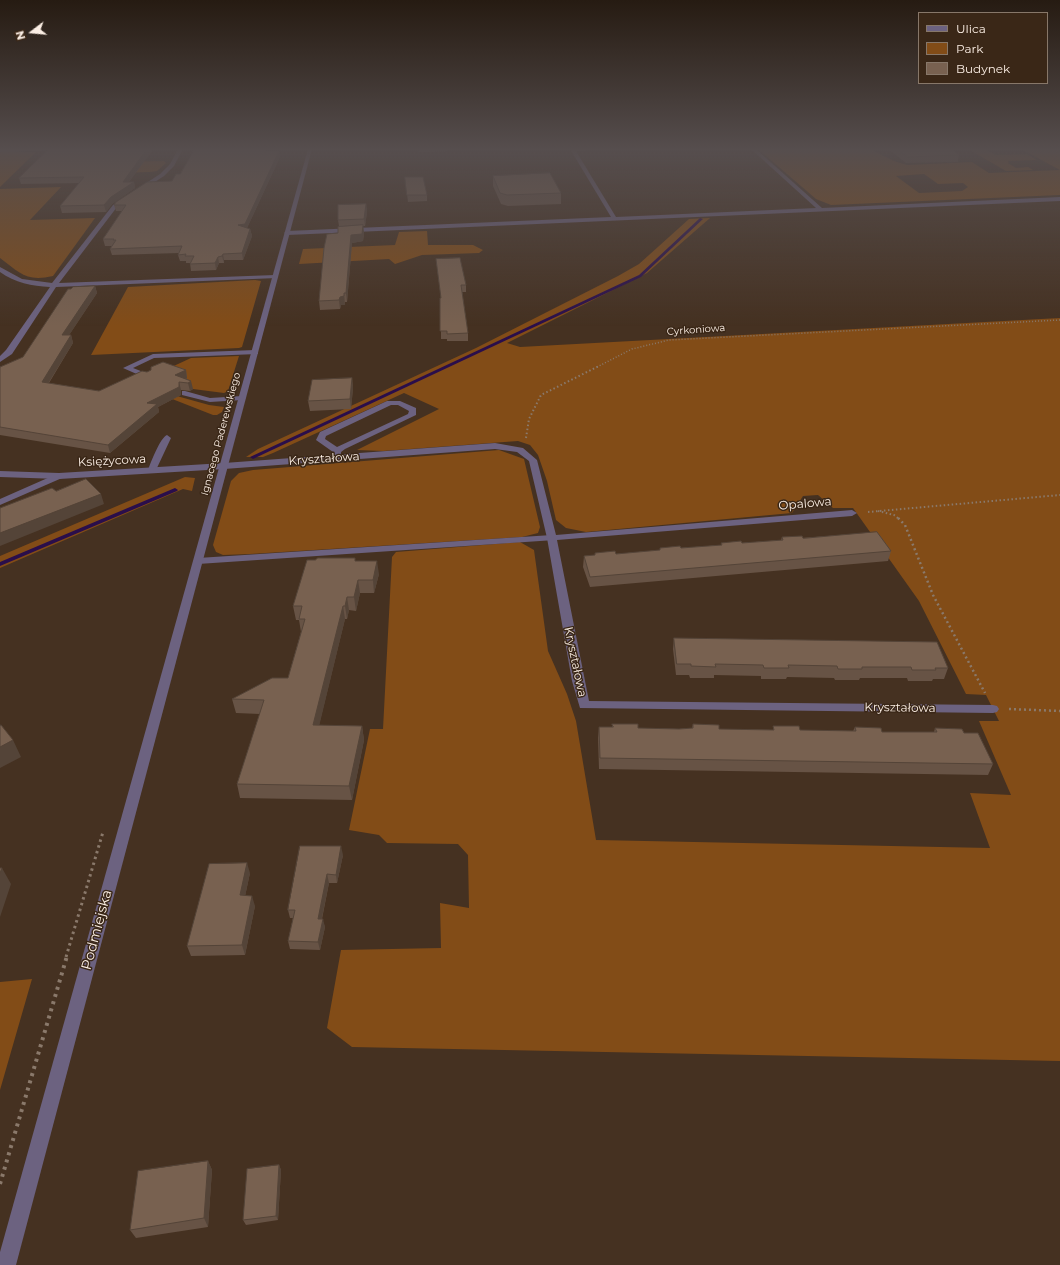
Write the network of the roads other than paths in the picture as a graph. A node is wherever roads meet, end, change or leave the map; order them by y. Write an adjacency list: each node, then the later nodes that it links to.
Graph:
1 (113, 208): 10 (street)
2 (294, 208): 7 (street, Ignacego Paderewskiego)
3 (608, 208): 6 (street)
4 (843, 208): 5 (street)
5 (820, 209): 6 (street)
6 (614, 218): 7 (street)
7 (287, 233): 9 (street, Ignacego Paderewskiego)
8 (0, 269): 10 (street)
9 (275, 277): 10 (street); 11 (street, Ignacego Paderewskiego)
10 (55, 285): 12 (street)
11 (255, 352): 13 (street); 15 (street, Ignacego Paderewskiego)
12 (0, 360)
13 (148, 377)
14 (185, 393): 15 (street)
15 (242, 398): 18 (street, Ignacego Paderewskiego)
16 (167, 438): 19 (street)
17 (337, 455): 17 (street); 18 (street, Kryształowa); 24 (street, Kryształowa)
18 (224, 466): 19 (street, Księżycowa); 25 (street, Ignacego Paderewskiego)
19 (152, 470): 21 (street, Księżycowa)
20 (0, 474): 21 (street, Księżycowa)
21 (59, 476): 22 (street)
22 (0, 502)
23 (852, 513): 24 (street, Opalowa)
24 (552, 538): 25 (street, Opalowa); 27 (street, Kryształowa)
25 (198, 561): 26 (street, Ignacego Paderewskiego)
26 (188, 596): 28 (street, Podmiejska)
27 (993, 709)
28 (6, 1265)

